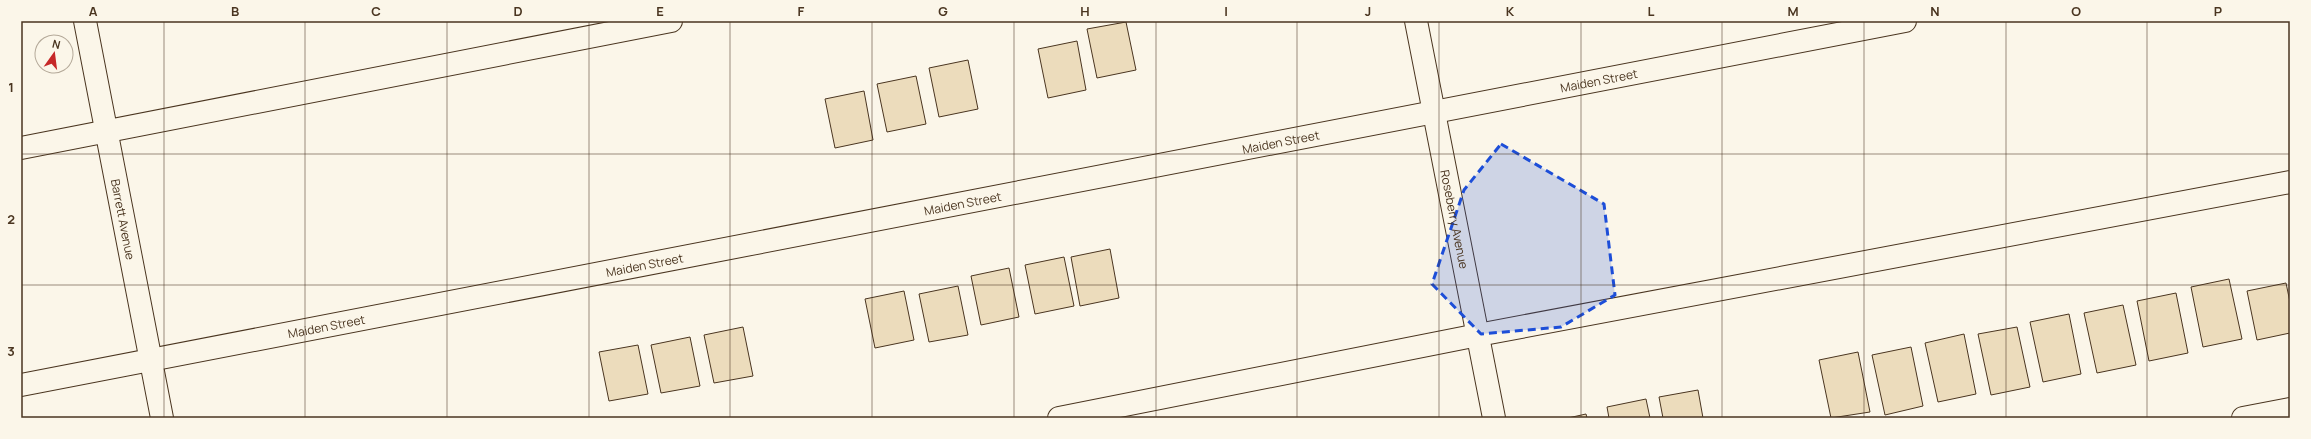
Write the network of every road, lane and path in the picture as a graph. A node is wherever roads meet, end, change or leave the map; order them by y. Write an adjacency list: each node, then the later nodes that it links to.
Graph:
1 (84, 21): 6 (street, Barrett Avenue)
2 (671, 21): 6 (street)
3 (1416, 21): 5 (street, Roseberry Avenue)
4 (1905, 21): 5 (street, Maiden Street)
5 (1434, 112): 9 (street, Roseberry Avenue); 10 (street, Maiden Street)
6 (106, 132): 7 (street); 10 (street, Barrett Avenue)
7 (21, 148)
8 (2290, 182): 9 (street)
9 (1478, 335): 14 (street); 15 (street, Roseberry Avenue)
10 (150, 360): 11 (street, Maiden Street); 13 (street, Barrett Avenue)
11 (21, 385)
12 (2290, 409): 16 (street)
13 (162, 418)
14 (1059, 418)
15 (1494, 418)
16 (2243, 418)

